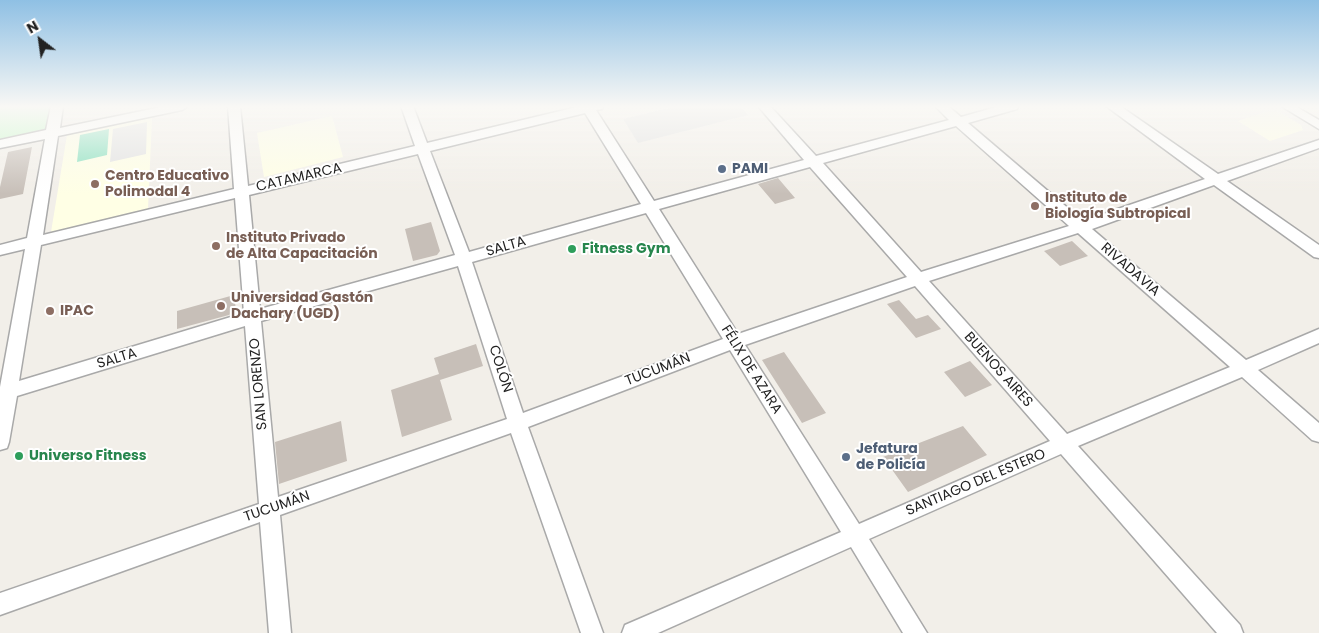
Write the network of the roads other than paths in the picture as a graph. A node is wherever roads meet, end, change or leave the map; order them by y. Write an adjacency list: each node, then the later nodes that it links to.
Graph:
1 (40, 136): 11 (street)
2 (52, 136): 19 (street)
3 (237, 136): 16 (street, SAN LORENZO)
4 (418, 136): 13 (street, COLÓN)
5 (472, 136): 13 (street, CATAMARCA)
6 (608, 136): 17 (street, FÉLIX DE AZARA)
7 (790, 136): 14 (street, BUENOS AIRES)
8 (908, 136): 14 (street, SALTA)
9 (976, 136): 18 (street, RIVADAVIA)
10 (1154, 136): 15 (street)
11 (0, 144)
12 (1319, 144): 15 (street, TUCUMÁN)
13 (422, 148): 16 (street, CATAMARCA); 22 (street, COLÓN)
14 (814, 162): 17 (street, SALTA); 23 (street, BUENOS AIRES)
15 (1216, 179): 18 (street, TUCUMÁN); 21 (street)
16 (242, 192): 19 (street, CATAMARCA); 24 (street, SAN LORENZO)
17 (650, 206): 22 (street, SALTA); 26 (street, FÉLIX DE AZARA)
18 (1080, 227): 23 (street, TUCUMÁN); 27 (street, RIVADAVIA)
19 (34, 242): 20 (street, CATAMARCA); 28 (street)
20 (0, 250)
21 (1319, 253)
22 (464, 259): 24 (street, SALTA); 29 (street, COLÓN)
23 (918, 279): 26 (street, TUCUMÁN); 32 (street, BUENOS AIRES)
24 (253, 317): 28 (street, SALTA); 33 (street, SAN LORENZO)
25 (1319, 336): 27 (street, SANTIAGO DEL ESTERO)
26 (734, 342): 29 (street, TUCUMÁN); 34 (street, FÉLIX DE AZARA)
27 (1244, 369): 30 (street, RIVADAVIA); 32 (street, SANTIAGO DEL ESTERO)
28 (5, 392): 31 (street)
29 (517, 424): 33 (street, TUCUMÁN); 37 (street, COLÓN)
30 (1319, 434)
31 (0, 442)
32 (1064, 444): 34 (street, SANTIAGO DEL ESTERO); 40 (street, BUENOS AIRES)
33 (270, 510): 35 (street, TUCUMÁN); 36 (street, SAN LORENZO)
34 (853, 535): 38 (street, SANTIAGO DEL ESTERO); 39 (street, FÉLIX DE AZARA)
35 (0, 604)
36 (280, 633)
37 (592, 633)
38 (633, 633)
39 (916, 633)
40 (1232, 633)

